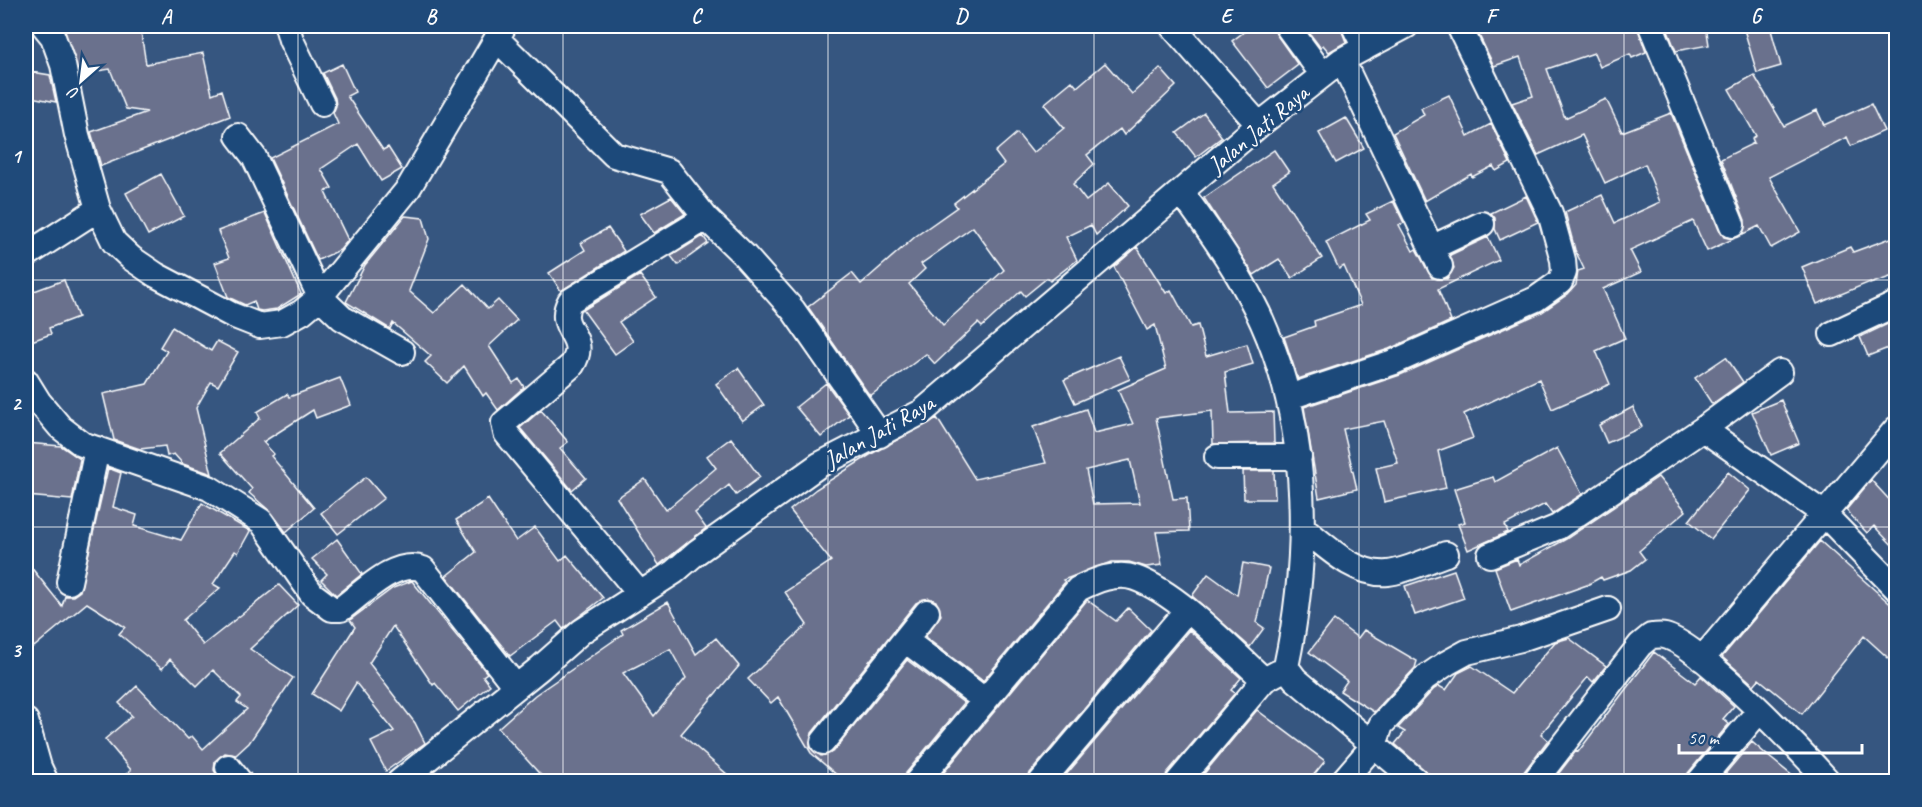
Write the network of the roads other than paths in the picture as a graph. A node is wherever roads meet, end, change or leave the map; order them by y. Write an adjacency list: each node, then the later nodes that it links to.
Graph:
1 (44, 26): 16 (street)
2 (1172, 26): 13 (street)
3 (1287, 26): 11 (street)
4 (1354, 26): 10 (street)
5 (1406, 26): 10 (street, Jalan Jati Raya)
6 (1459, 26): 27 (street)
7 (1652, 26): 19 (street)
8 (501, 32): 17 (street); 21 (street)
9 (289, 33): 12 (street)
10 (1365, 48): 11 (street, Jalan Jati Raya)
11 (1332, 67): 13 (street, Jalan Jati Raya); 18 (street)
12 (322, 104)
13 (1259, 125): 15 (street, Jalan Jati Raya)
14 (238, 136): 21 (street)
15 (1182, 193): 27 (street); 30 (street, Jalan Jati Raya)
16 (98, 209): 20 (street); 21 (street)
17 (706, 218): 30 (street); 40 (street)
18 (1482, 224)
19 (1732, 225)
20 (28, 254)
21 (320, 297): 24 (street)
22 (1896, 304): 23 (street)
23 (1832, 334)
24 (402, 352)
25 (1780, 372): 28 (street)
26 (26, 381): 31 (street)
27 (1289, 398): 33 (street)
28 (1703, 429): 34 (street); 37 (street)
29 (1896, 429): 34 (street)
30 (880, 435): 40 (street, Jalan Jati Raya)
31 (97, 449): 38 (street); 48 (street)
32 (1217, 457): 33 (street)
33 (1299, 458): 35 (street)
34 (1823, 513): 39 (street); 45 (street)
35 (1302, 527): 36 (street); 46 (street)
36 (1446, 554)
37 (1490, 555)
38 (69, 582)
39 (1896, 588)
40 (640, 594): 48 (street, Jalan Jati Raya)
41 (1608, 609): 53 (street)
42 (1187, 610): 47 (street); 49 (street); 57 (street)
43 (927, 612): 44 (street)
44 (905, 640): 49 (street); 52 (street)
45 (1702, 659): 50 (street); 61 (street)
46 (1286, 668): 47 (street); 53 (street)
47 (1264, 680): 58 (street)
48 (515, 686): 56 (street, Jalan Jati Raya)
49 (983, 699): 54 (street)
50 (1759, 711): 62 (street); 63 (street)
51 (26, 721): 55 (street)
52 (823, 742)
53 (1374, 745): 59 (street); 60 (street)
54 (927, 778)
55 (46, 782)
56 (399, 782)
57 (1041, 782)
58 (1178, 782)
59 (1342, 782)
60 (1418, 782)
61 (1534, 782)
62 (1699, 782)
63 (1829, 782)

